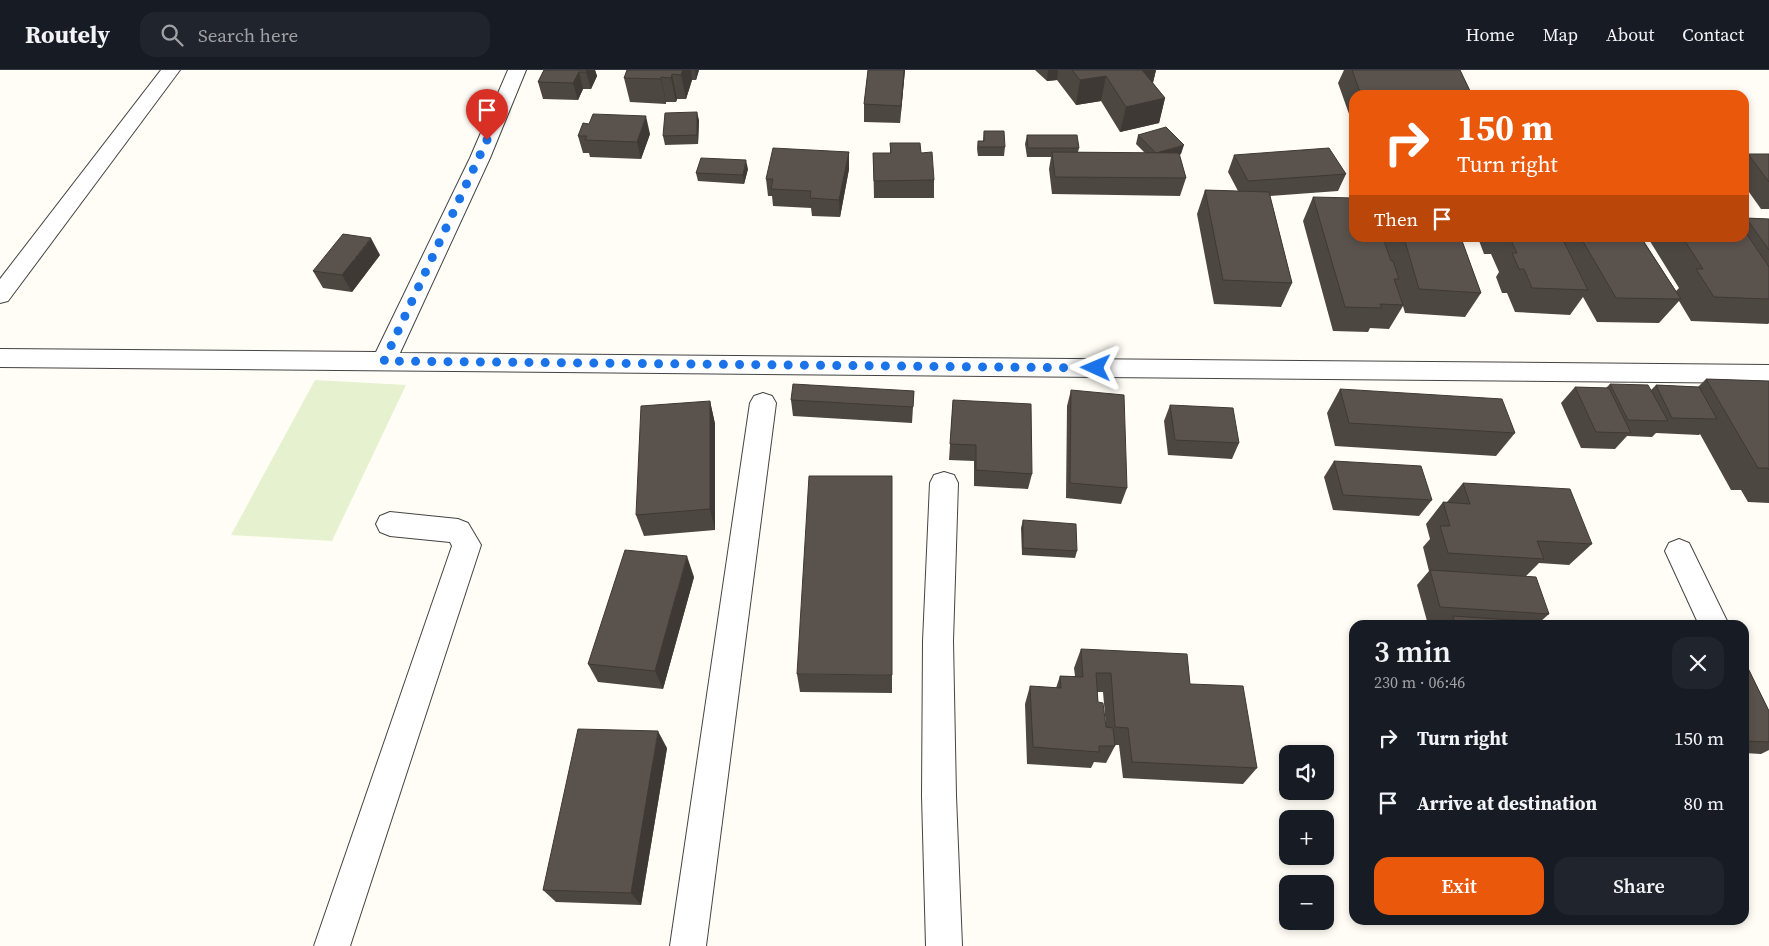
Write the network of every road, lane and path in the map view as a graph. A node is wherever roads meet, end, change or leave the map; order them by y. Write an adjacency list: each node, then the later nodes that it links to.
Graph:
1 (171, 70): 3 (street)
2 (517, 70): 5 (street)
3 (0, 296)
4 (0, 358): 5 (street)
5 (384, 361): 6 (street)
6 (1769, 374)
7 (763, 403): 13 (street)
8 (944, 483): 14 (street)
9 (390, 524): 12 (street)
10 (1679, 551): 11 (street)
11 (1712, 620)
12 (332, 946)
13 (688, 946)
14 (944, 946)

